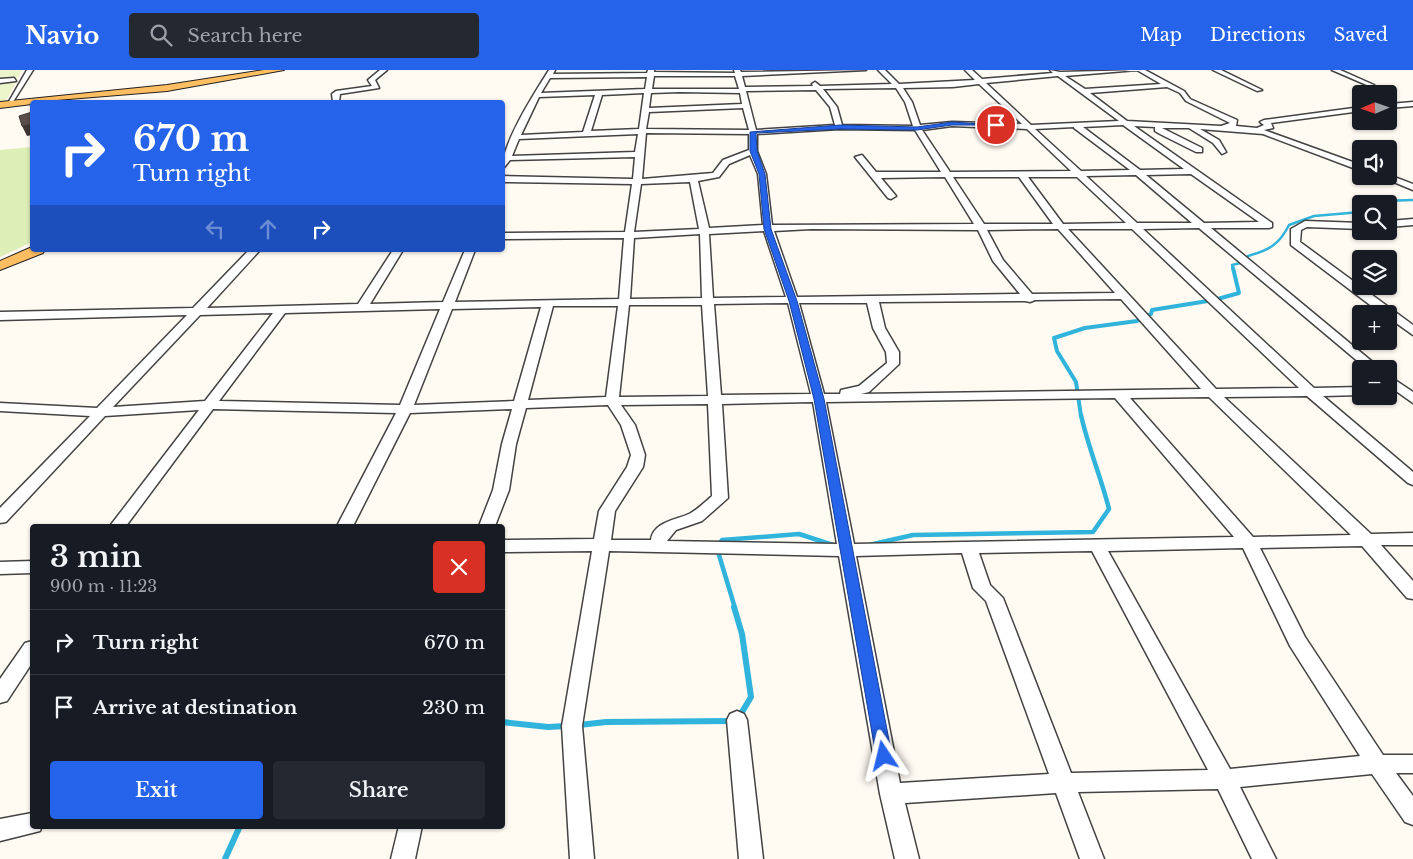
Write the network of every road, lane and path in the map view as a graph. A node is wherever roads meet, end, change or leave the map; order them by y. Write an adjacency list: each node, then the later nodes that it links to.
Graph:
1 (30, 70): 32 (street)
2 (280, 70): 29 (main road)
3 (384, 70): 30 (street)
4 (863, 70): 11 (street)
5 (881, 70): 19 (street)
6 (968, 70): 17 (street)
7 (1134, 70): 13 (street)
8 (1140, 70): 20 (street)
9 (1216, 70): 24 (street)
10 (1335, 70): 21 (street)
11 (806, 71): 12 (street); 22 (street)
12 (737, 72): 15 (street); 23 (street)
13 (1056, 72): 17 (street); 25 (street)
14 (550, 73): 15 (street); 28 (street)
15 (651, 73): 26 (street)
16 (14, 80): 18 (street)
17 (980, 80): 19 (street); 43 (street)
18 (0, 81)
19 (898, 84): 22 (street); 44 (street)
20 (1168, 85): 25 (street); 45 (street)
21 (1371, 85)
22 (818, 88): 23 (street); 42 (street)
23 (742, 90): 26 (street); 35 (street)
24 (1259, 90)
25 (1083, 91): 38 (street)
26 (649, 92): 27 (street); 36 (street)
27 (599, 93): 28 (street); 48 (street)
28 (536, 95): 50 (street)
29 (48, 100)
30 (336, 100)
31 (30, 102): 32 (main road)
32 (4, 104)
33 (1413, 104): 34 (street)
34 (1398, 105)
35 (746, 106): 36 (street); 49 (street)
36 (646, 110): 47 (street)
37 (1352, 110): 46 (street)
38 (1125, 123): 39 (street); 40 (street); 60 (street)
39 (1159, 125): 41 (street); 51 (street)
40 (1077, 126): 43 (street); 59 (street)
41 (1191, 126): 45 (street); 53 (street)
42 (840, 127): 44 (street); 49 (street)
43 (1030, 127): 44 (street); 62 (street)
44 (917, 128): 64 (street)
45 (1216, 128): 46 (street)
46 (1246, 130): 58 (street)
47 (643, 131): 48 (street); 49 (street); 54 (street)
48 (587, 132): 50 (street)
49 (753, 132): 52 (street)
50 (518, 137): 57 (street)
51 (1199, 150)
52 (754, 151): 66 (street); 78 (street)
53 (1222, 152)
54 (639, 154): 56 (street); 68 (street)
55 (859, 157): 63 (street)
56 (511, 158)
57 (505, 165)
58 (1352, 165)
59 (1136, 171): 60 (street); 62 (street); 73 (street)
60 (1192, 171): 73 (street)
61 (1021, 174): 62 (street); 64 (street); 74 (street)
62 (1082, 174): 75 (street)
63 (875, 175): 64 (street); 70 (street)
64 (948, 175): 77 (street)
65 (505, 179): 68 (street)
66 (693, 179): 68 (street); 79 (street)
67 (1397, 181): 69 (street)
68 (637, 182): 80 (street)
69 (1413, 187)
70 (891, 196)
71 (1413, 222): 72 (street)
72 (1397, 223)
73 (1200, 225): 75 (street); 100 (street)
74 (1061, 226): 75 (street); 77 (street); 87 (street)
75 (1136, 226): 102 (street)
76 (1352, 226): 99 (street)
77 (981, 227): 78 (street); 88 (street)
78 (768, 229): 79 (street); 90 (street)
79 (703, 232): 80 (street); 93 (street)
80 (630, 235): 81 (street); 92 (street)
81 (505, 236)
82 (33, 252): 86 (main road)
83 (253, 252): 97 (street)
84 (397, 252): 95 (street)
85 (469, 252): 94 (street)
86 (0, 266)
87 (1123, 296): 88 (street); 104 (street)
88 (1030, 299): 89 (street)
89 (872, 300): 90 (street); 105 (street)
90 (793, 301): 93 (street); 105 (street)
91 (548, 303): 92 (street); 94 (street); 108 (street)
92 (624, 303): 93 (street); 107 (street)
93 (707, 303): 106 (street)
94 (445, 307): 95 (street); 110 (street)
95 (362, 309): 96 (street)
96 (281, 310): 97 (street); 109 (street)
97 (198, 311): 98 (street); 112 (street)
98 (0, 316)
99 (1413, 331)
100 (1364, 360)
101 (1352, 391): 102 (street)
102 (1311, 392): 104 (street); 113 (street)
103 (1118, 393): 104 (street); 105 (street); 120 (street)
104 (1212, 393): 118 (street)
105 (824, 399): 106 (street); 126 (street)
106 (714, 400): 107 (street); 124 (street)
107 (612, 401): 108 (street); 121 (street)
108 (520, 403): 110 (street); 117 (street)
109 (208, 405): 110 (street); 112 (street); 115 (street)
110 (405, 409): 116 (street)
111 (3, 410): 112 (street)
112 (101, 412): 114 (street)
113 (1413, 480)
114 (0, 518)
115 (119, 524)
116 (347, 524)
117 (488, 524)
118 (1366, 540): 119 (street); 120 (street); 129 (street)
119 (1413, 540)
120 (1249, 543): 122 (street); 133 (street)
121 (603, 545): 123 (street); 124 (street); 143 (street)
122 (1097, 545): 125 (street); 135 (street)
123 (505, 546)
124 (659, 547): 126 (street)
125 (968, 548): 126 (street); 136 (street)
126 (848, 550): 137 (street)
127 (30, 567): 128 (street)
128 (0, 568)
129 (1413, 593)
130 (30, 651): 131 (street)
131 (0, 695)
132 (737, 720): 144 (street)
133 (1377, 764): 134 (street); 135 (street); 138 (street)
134 (1413, 764)
135 (1224, 779): 136 (street); 147 (street)
136 (1063, 783): 137 (street); 146 (street)
137 (891, 794): 145 (street)
138 (1413, 815)
139 (30, 824): 141 (street)
140 (410, 829): 142 (street)
141 (0, 830)
142 (403, 859)
143 (582, 859)
144 (751, 859)
145 (908, 859)
146 (1092, 859)
147 (1264, 859)

